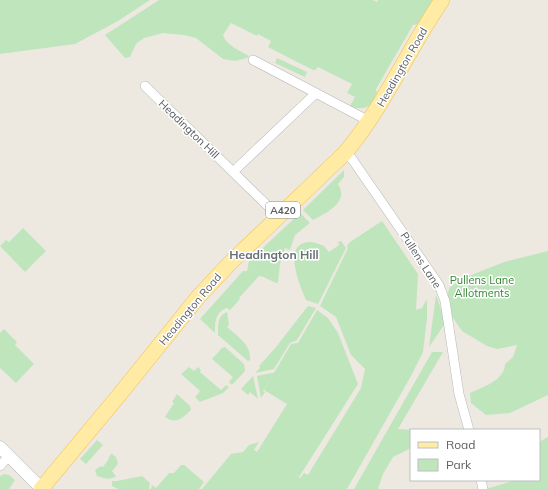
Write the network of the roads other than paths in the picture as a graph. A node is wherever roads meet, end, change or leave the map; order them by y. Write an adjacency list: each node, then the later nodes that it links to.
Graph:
1 (442, 0): 5 (main road, Headington Road / A420)
2 (253, 60): 4 (street)
3 (145, 86): 7 (street, Headington Hill)
4 (316, 93): 5 (street); 7 (street)
5 (370, 122): 6 (main road, Headington Road / A420)
6 (345, 153): 8 (main road, Headington Road / A420); 9 (street, Pullens Lane)
7 (234, 172): 8 (street, Headington Hill)
8 (278, 216): 13 (main road, Headington Road / A420)
9 (469, 429)
10 (0, 447): 11 (street)
11 (9, 456): 12 (street); 13 (street)
12 (0, 466)
13 (41, 489)

